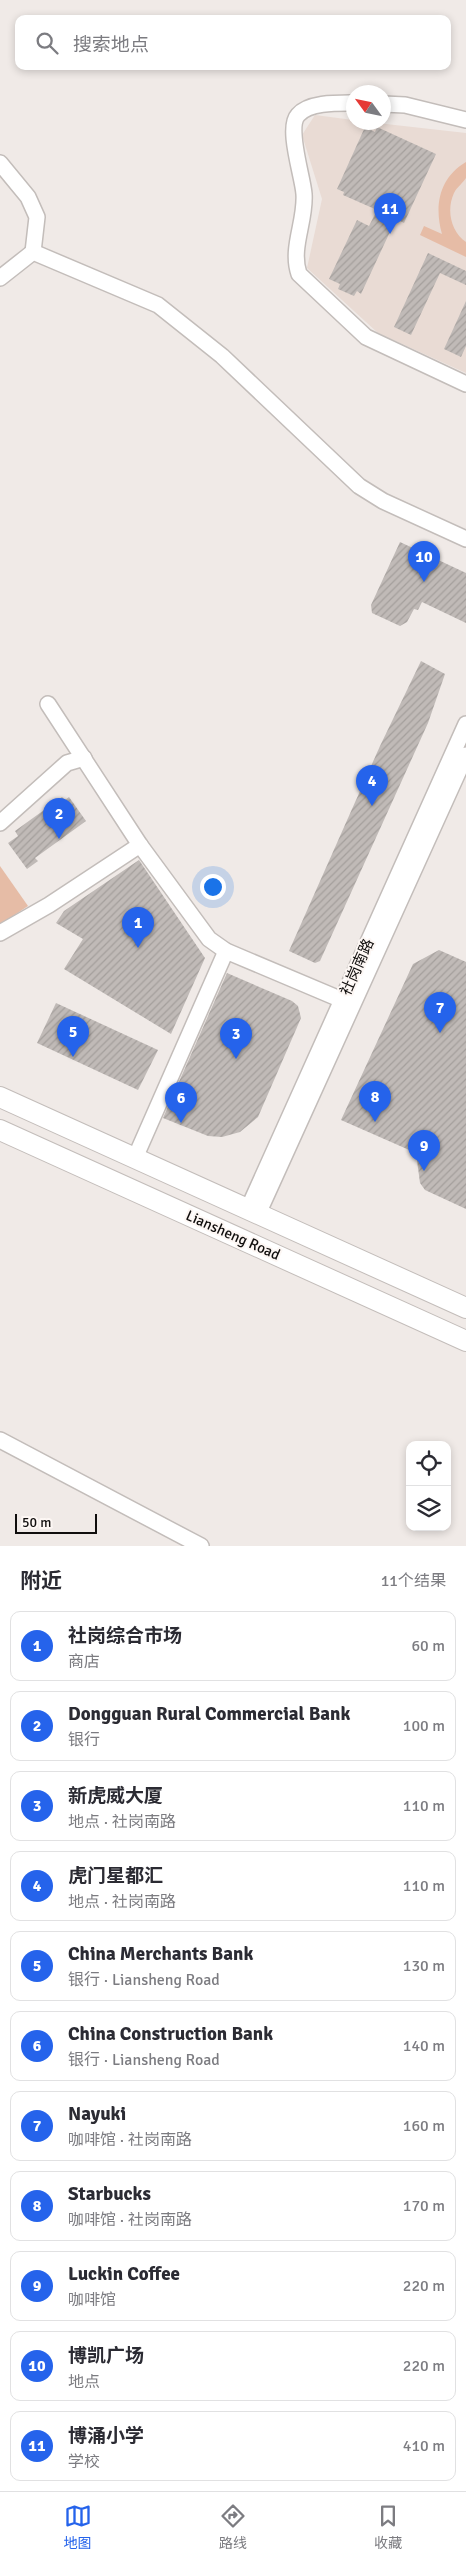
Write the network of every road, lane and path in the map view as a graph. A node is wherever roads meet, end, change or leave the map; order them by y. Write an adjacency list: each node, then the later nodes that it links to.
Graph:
1 (346, 104): 7 (street)
2 (391, 104): 3 (street)
3 (466, 120)
4 (0, 163): 5 (street)
5 (34, 252): 6 (street); 8 (street)
6 (0, 278)
7 (466, 384)
8 (466, 539)
9 (48, 704): 12 (street)
10 (466, 724): 17 (street, 社岗南路)
11 (466, 755): 21 (street, 社岗南路)
12 (84, 758): 13 (street); 14 (street)
13 (0, 823)
14 (140, 845): 15 (street); 16 (street)
15 (0, 933)
16 (226, 951): 17 (street); 20 (street)
17 (342, 1000): 21 (street, 社岗南路)
18 (0, 1097): 20 (main road, Liansheng Road)
19 (0, 1130): 23 (main road, Liansheng Road)
20 (135, 1158): 21 (main road, Liansheng Road)
21 (253, 1212): 22 (main road, Liansheng Road)
22 (466, 1308)
23 (466, 1341)
24 (0, 1440): 25 (street)
25 (202, 1546)

